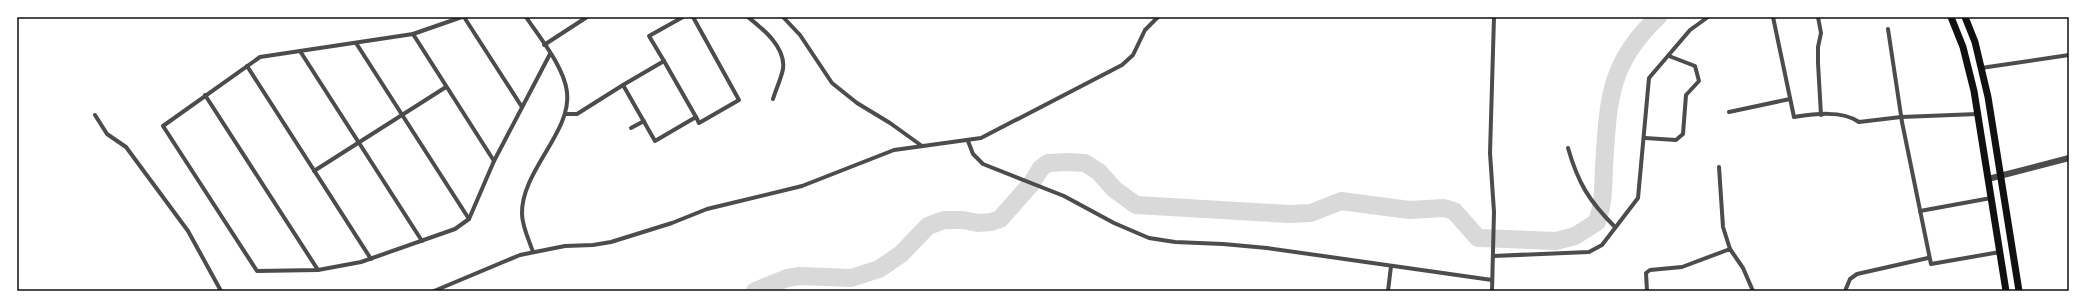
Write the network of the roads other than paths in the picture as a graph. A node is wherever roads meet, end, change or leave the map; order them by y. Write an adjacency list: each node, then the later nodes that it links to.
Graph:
1 (463, 17): 16 (street); 31 (street)
2 (526, 17): 18 (street)
3 (586, 17): 18 (street)
4 (683, 17): 23 (street)
5 (693, 17): 38 (street)
6 (748, 17): 29 (street)
7 (783, 17): 45 (street)
8 (1158, 17): 43 (street)
9 (1494, 17): 61 (street)
10 (1708, 17): 22 (street)
11 (1773, 17): 30 (street)
12 (1818, 17): 37 (street)
13 (1951, 17): 35 (main road)
14 (1965, 17): 25 (main road)
15 (1888, 29): 39 (street)
16 (414, 34): 17 (street); 27 (street)
17 (356, 43): 19 (street); 33 (street)
18 (544, 45): 20 (street)
19 (300, 51): 24 (street); 44 (street)
20 (550, 54): 31 (street); 34 (street)
21 (2069, 55): 25 (street)
22 (1669, 56): 42 (street); 42 (street)
23 (664, 61): 26 (street); 38 (street)
24 (246, 66): 28 (street); 50 (street)
25 (1981, 68): 51 (main road)
26 (623, 85): 34 (street); 40 (street)
27 (446, 87): 33 (street); 48 (street)
28 (205, 95): 65 (street); 65 (street)
29 (773, 99)
30 (1790, 99): 32 (street); 37 (street)
31 (522, 107): 48 (street)
32 (1729, 112)
33 (402, 114): 44 (street); 55 (street)
34 (565, 114): 59 (street)
35 (1978, 114): 39 (street); 52 (main road)
36 (95, 115): 67 (street)
37 (1821, 115): 39 (street)
38 (696, 117): 40 (street)
39 (1901, 117): 54 (street)
40 (644, 121): 41 (street)
41 (632, 128)
42 (1645, 138): 56 (street)
43 (968, 140): 45 (street); 64 (street)
44 (358, 142): 50 (street); 57 (street)
45 (922, 146): 59 (street)
46 (1568, 148): 56 (street)
47 (2069, 158): 51 (street)
48 (494, 161): 55 (street)
49 (1719, 167): 58 (street)
50 (314, 171): 63 (street)
51 (2001, 176): 52 (street); 75 (main road)
52 (1988, 179): 53 (main road)
53 (1991, 198): 54 (street); 60 (main road)
54 (1920, 211): 62 (street)
55 (469, 219): 57 (street)
56 (1615, 227): 61 (street)
57 (422, 241): 63 (street)
58 (1730, 249): 71 (street); 72 (street)
59 (533, 252): 68 (street)
60 (2000, 252): 62 (street); 74 (main road)
61 (1493, 256): 66 (street)
62 (1928, 258): 73 (street)
63 (371, 259): 65 (street)
64 (1391, 266): 66 (street); 69 (street)
65 (318, 270)
66 (1492, 280): 70 (street)
67 (221, 291)
68 (434, 291)
69 (1388, 291)
70 (1492, 291)
71 (1647, 291)
72 (1753, 291)
73 (1845, 291)
74 (2006, 291)
75 (2019, 291)

